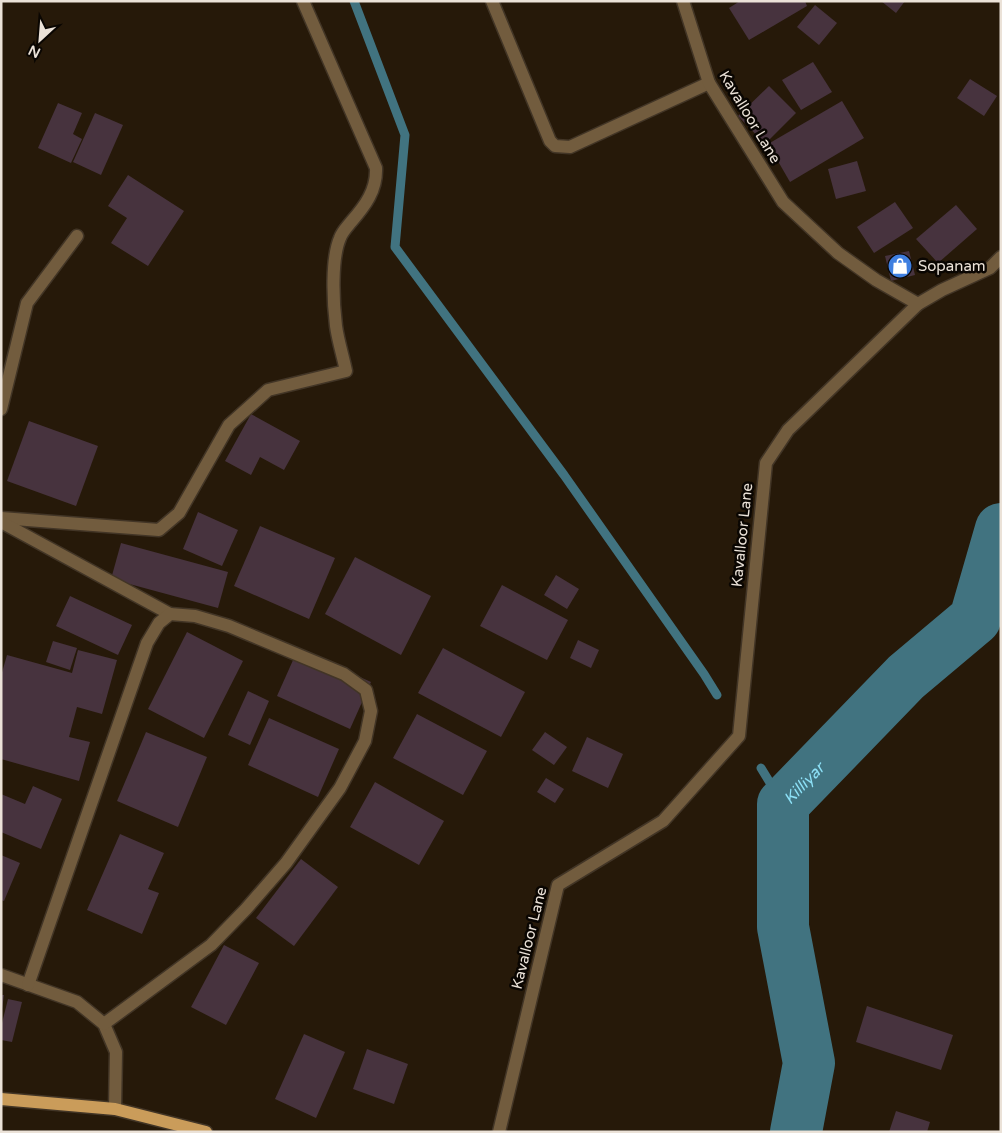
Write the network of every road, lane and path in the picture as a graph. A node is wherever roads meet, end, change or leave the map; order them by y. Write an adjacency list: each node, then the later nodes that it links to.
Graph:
1 (303, 1): 9 (street)
2 (492, 1): 4 (street)
3 (683, 1): 4 (street, Kavalloor Lane)
4 (709, 83): 7 (street, Kavalloor Lane)
5 (77, 236): 8 (street)
6 (1001, 258): 7 (street)
7 (918, 304): 18 (street, Kavalloor Lane)
8 (1, 409)
9 (1, 518)
10 (1, 522): 11 (street)
11 (170, 614): 13 (street); 14 (street)
12 (1, 975): 13 (street)
13 (28, 984): 14 (street)
14 (104, 1024): 16 (street)
15 (1, 1099): 16 (main road)
16 (115, 1109): 17 (main road)
17 (206, 1132)
18 (500, 1132)

